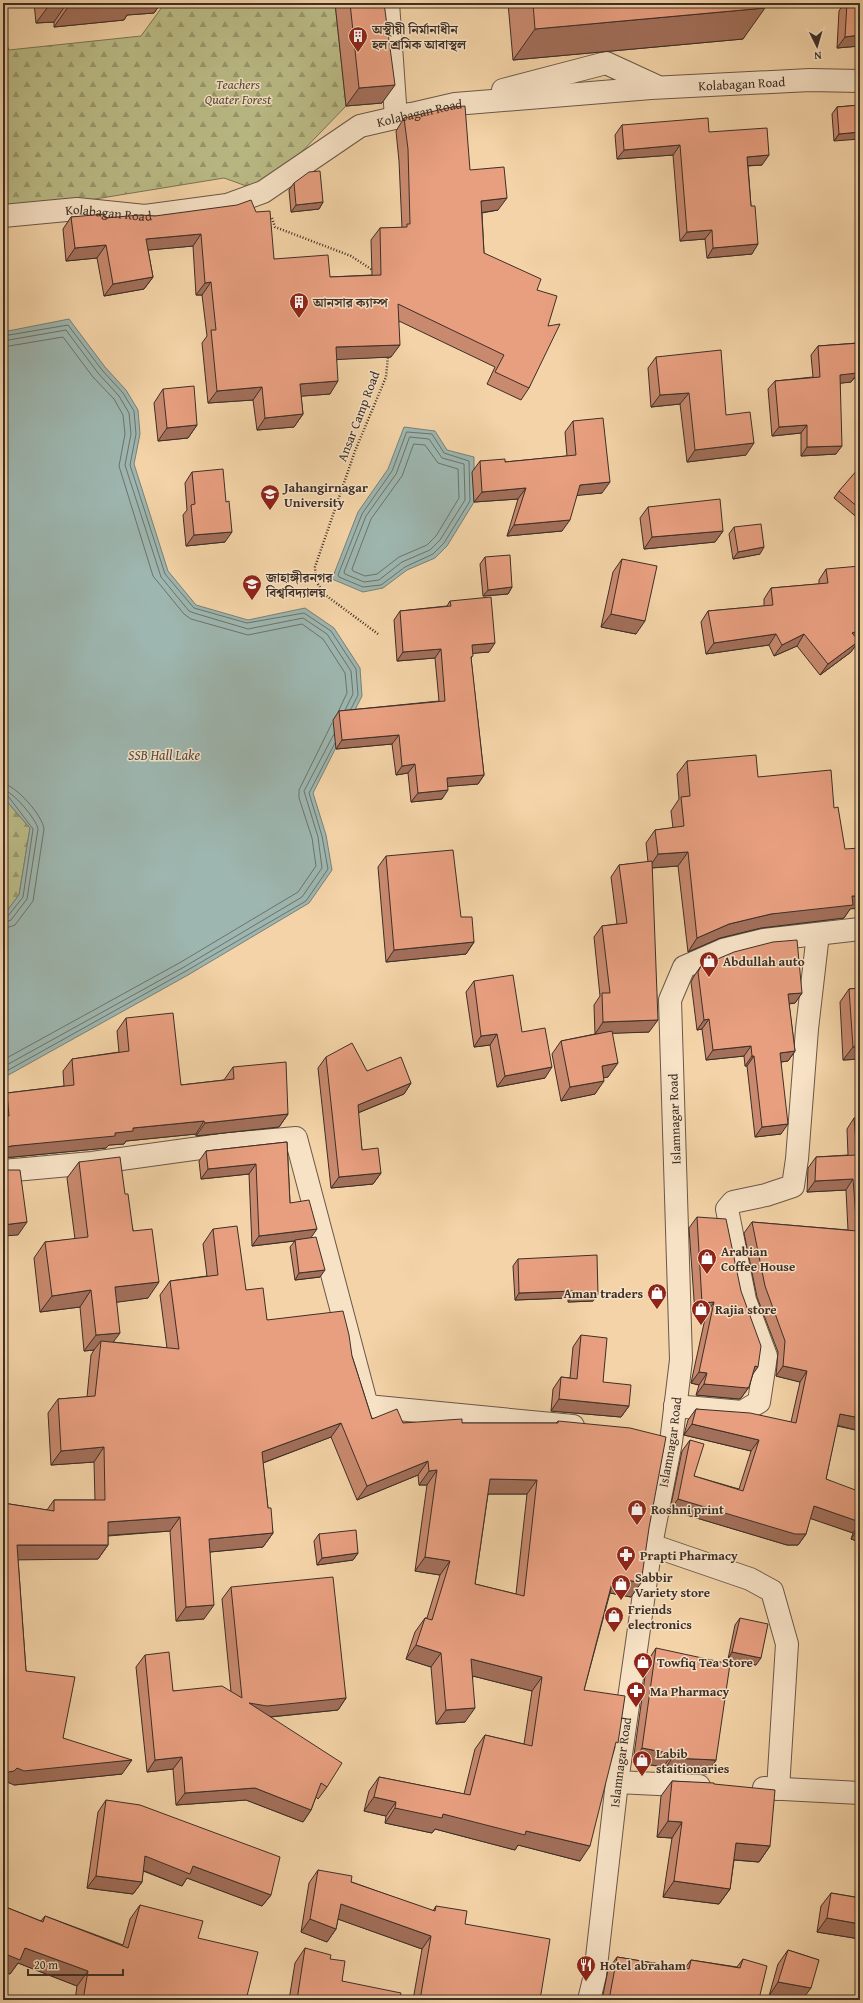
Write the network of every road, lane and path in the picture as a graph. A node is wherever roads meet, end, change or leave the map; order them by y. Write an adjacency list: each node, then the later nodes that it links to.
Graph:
1 (388, 3): 3 (street)
2 (860, 81): 3 (street, Kolabagan Road)
3 (396, 118): 4 (street, Kolabagan Road)
4 (263, 192): 5 (street, Kolabagan Road); 6 (path)
5 (3, 216)
6 (375, 272)
7 (388, 348): 8 (path, Ansar Camp Road)
8 (378, 634)
9 (860, 929): 10 (street)
10 (818, 934): 12 (street, Islamnagar Road); 12 (street)
11 (3, 1171): 13 (street)
12 (675, 1406): 15 (street, Islamnagar Road)
13 (592, 1428)
14 (650, 1437): 15 (street)
15 (671, 1442): 16 (street, Islamnagar Road)
16 (651, 1546): 17 (street, Islamnagar Road); 20 (street)
17 (617, 1782): 18 (street); 22 (street, Islamnagar Road)
18 (717, 1786)
19 (747, 1788): 20 (street)
20 (778, 1789): 21 (street)
21 (860, 1793)
22 (589, 2000)

